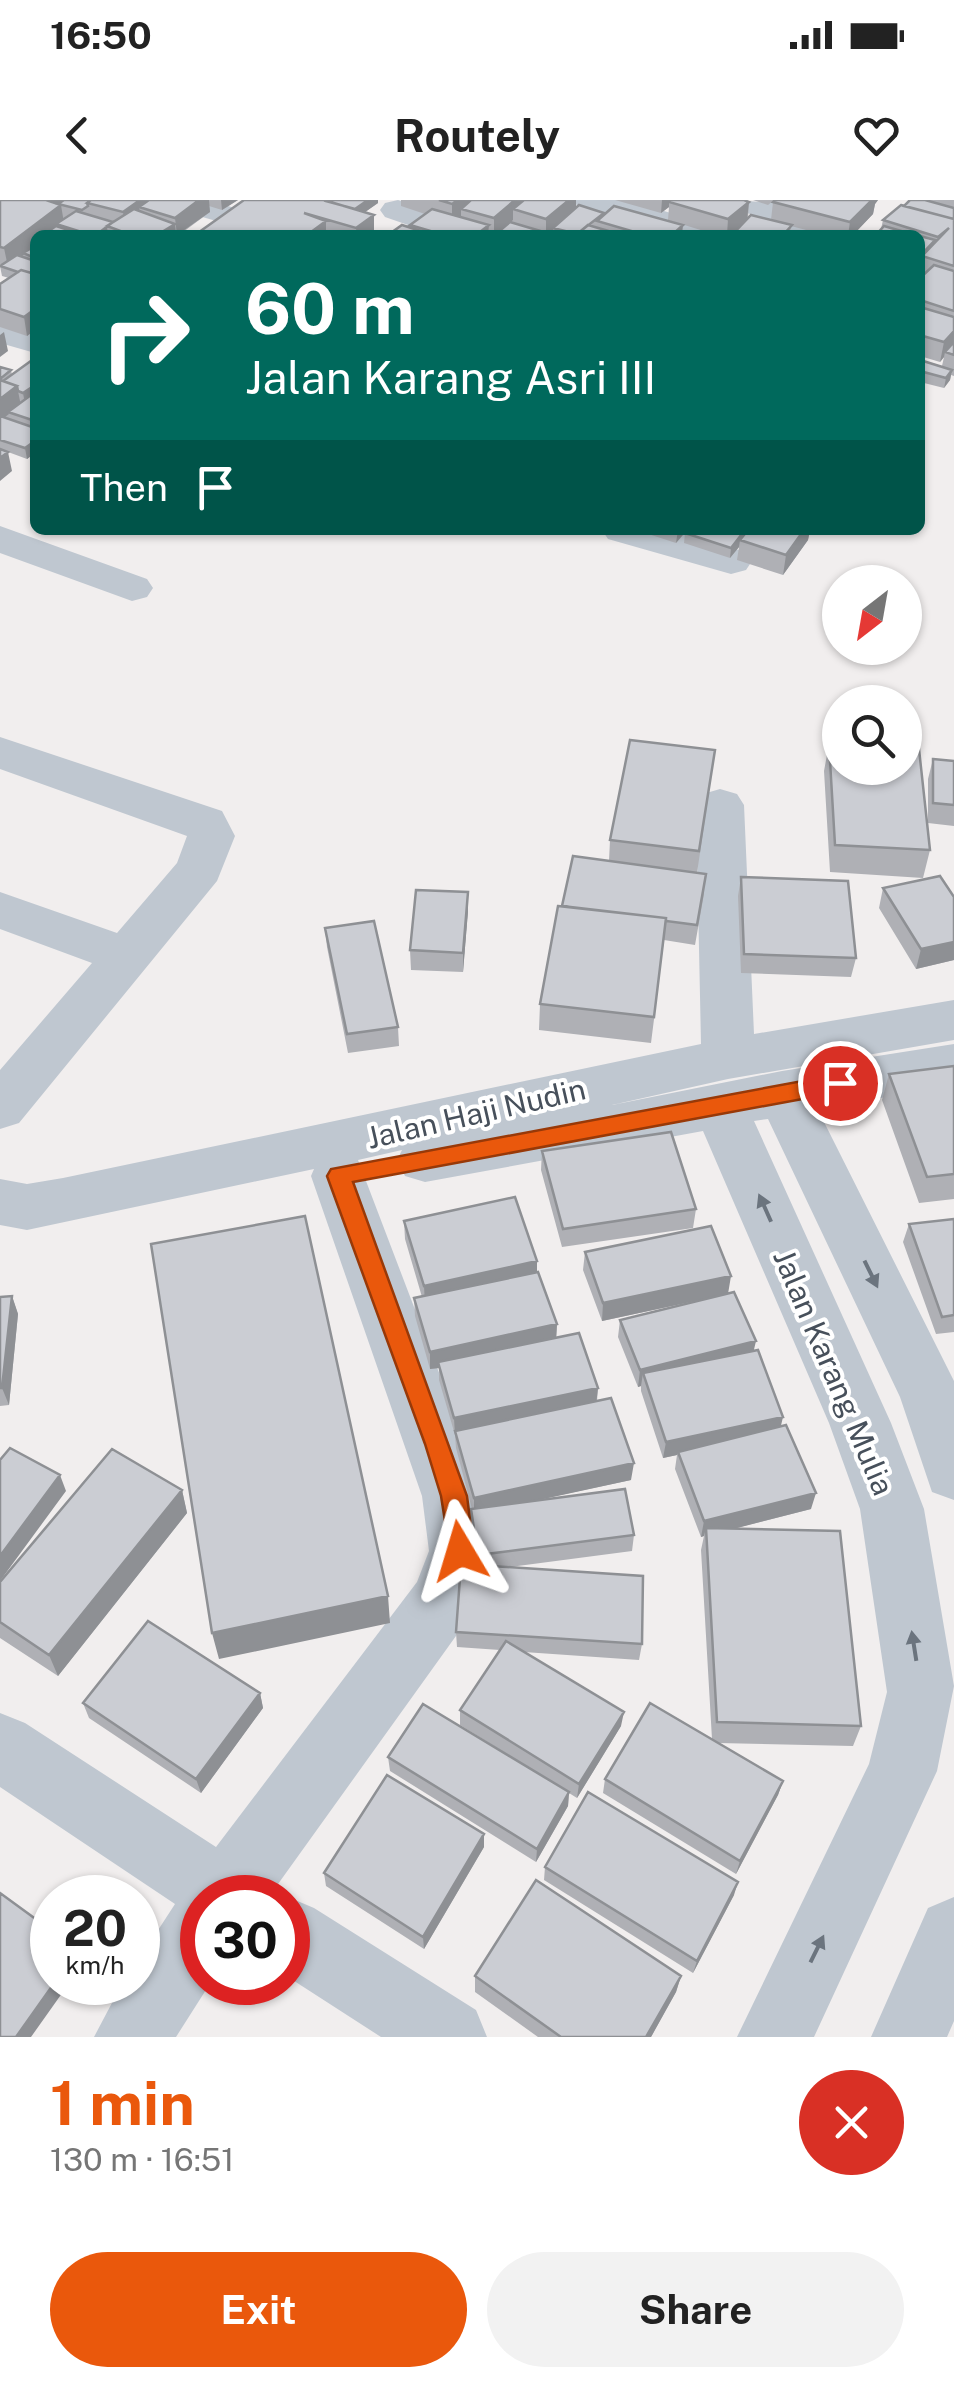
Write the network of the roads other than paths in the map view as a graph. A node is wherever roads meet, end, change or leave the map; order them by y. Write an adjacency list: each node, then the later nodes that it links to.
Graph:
1 (179, 200): 4 (street)
2 (590, 200): 8 (street)
3 (741, 200): 9 (street)
4 (237, 207): 6 (street)
5 (397, 210): 7 (street)
6 (205, 230)
7 (457, 230)
8 (692, 230)
9 (797, 230)
10 (0, 331): 11 (street)
11 (30, 340)
12 (640, 535): 14 (street)
13 (0, 539): 15 (street)
14 (731, 561)
15 (132, 588)
16 (0, 752): 19 (street)
17 (720, 805): 22 (street)
18 (0, 910): 19 (street)
19 (127, 956): 24 (street)
20 (954, 1020): 22 (street, Jalan Haji Nudin)
21 (954, 1064): 23 (street)
22 (724, 1082): 23 (street); 25 (street); 26 (street, Jalan Haji Nudin); 29 (street, Jalan Karang Mulia, one-way to 22)
23 (782, 1092): 28 (street, one-way to 28)
24 (1, 1105)
25 (339, 1176): 27 (street); 32 (street)
26 (0, 1202)
27 (0, 1240)
28 (942, 1395): 29 (street); 30 (street)
29 (860, 1424): 39 (street, Jalan Karang Mulia, one-way to 29)
30 (954, 1472)
31 (0, 1747): 33 (street)
32 (242, 1875)
33 (180, 1876)
34 (954, 1934): 40 (street)
35 (310, 1948): 38 (street)
36 (180, 1965): 37 (street)
37 (132, 2037)
38 (448, 2037)
39 (775, 2037)
40 (909, 2037)

